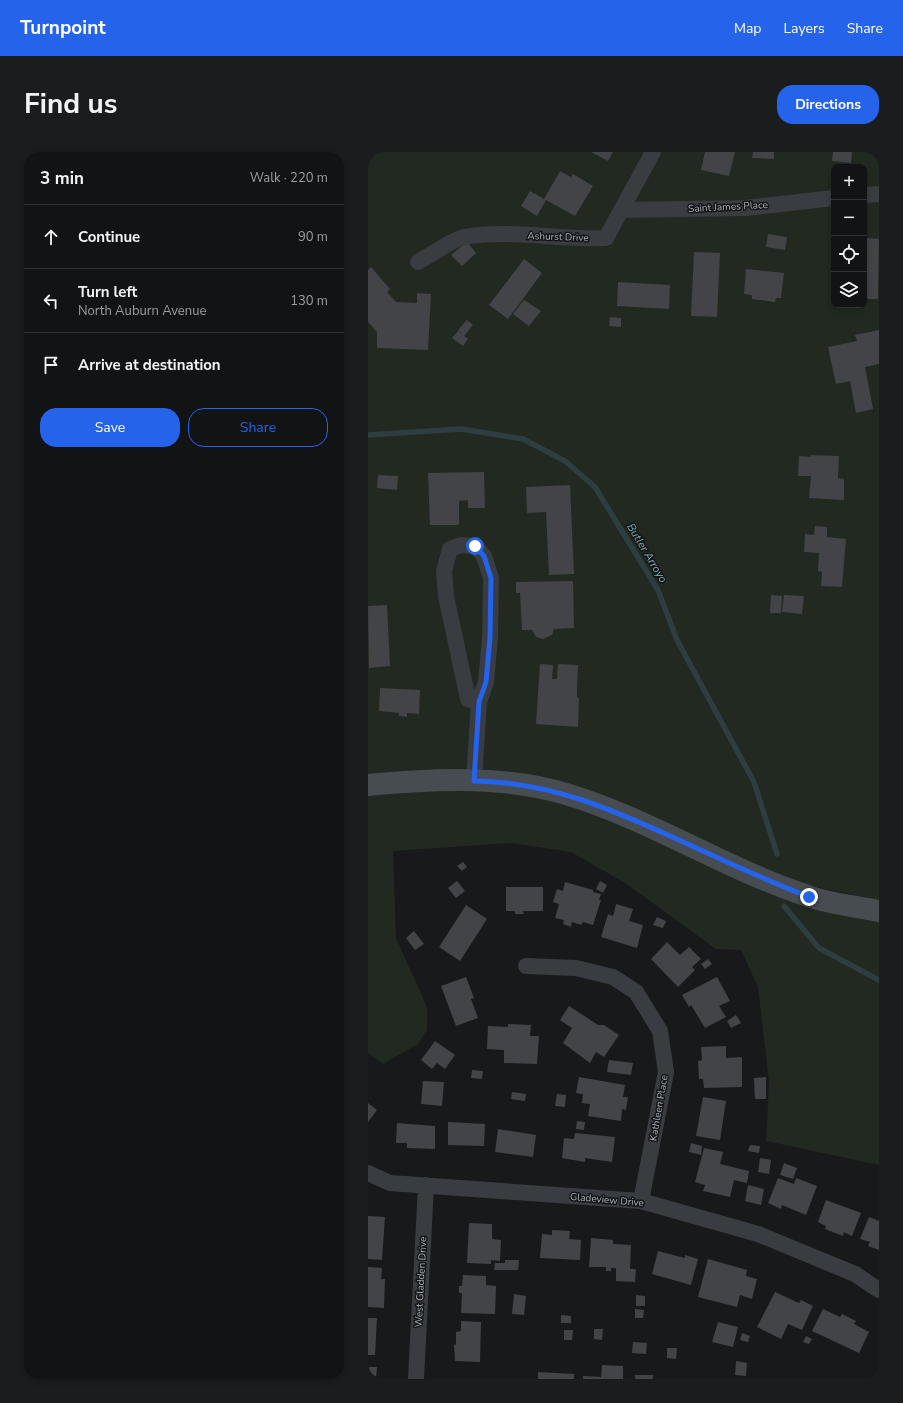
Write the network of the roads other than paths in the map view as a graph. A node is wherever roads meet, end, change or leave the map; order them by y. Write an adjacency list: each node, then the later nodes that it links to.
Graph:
1 (653, 152): 5 (street, Ashurst Drive)
2 (879, 194): 3 (street)
3 (867, 195)
4 (831, 198): 5 (street, Saint James Place)
5 (622, 210): 6 (street, Ashurst Drive)
6 (418, 262)
7 (479, 702): 7 (street); 8 (street)
8 (474, 781): 9 (main road); 10 (main road)
9 (368, 784)
10 (879, 911)
11 (526, 966): 14 (street, Kathleen Place)
12 (368, 1173): 13 (street, Gladeview Drive)
13 (426, 1185): 14 (street, Gladeview Drive); 16 (street, West Gladden Drive)
14 (641, 1202): 15 (street, Gladeview Drive)
15 (879, 1290)
16 (416, 1379)

